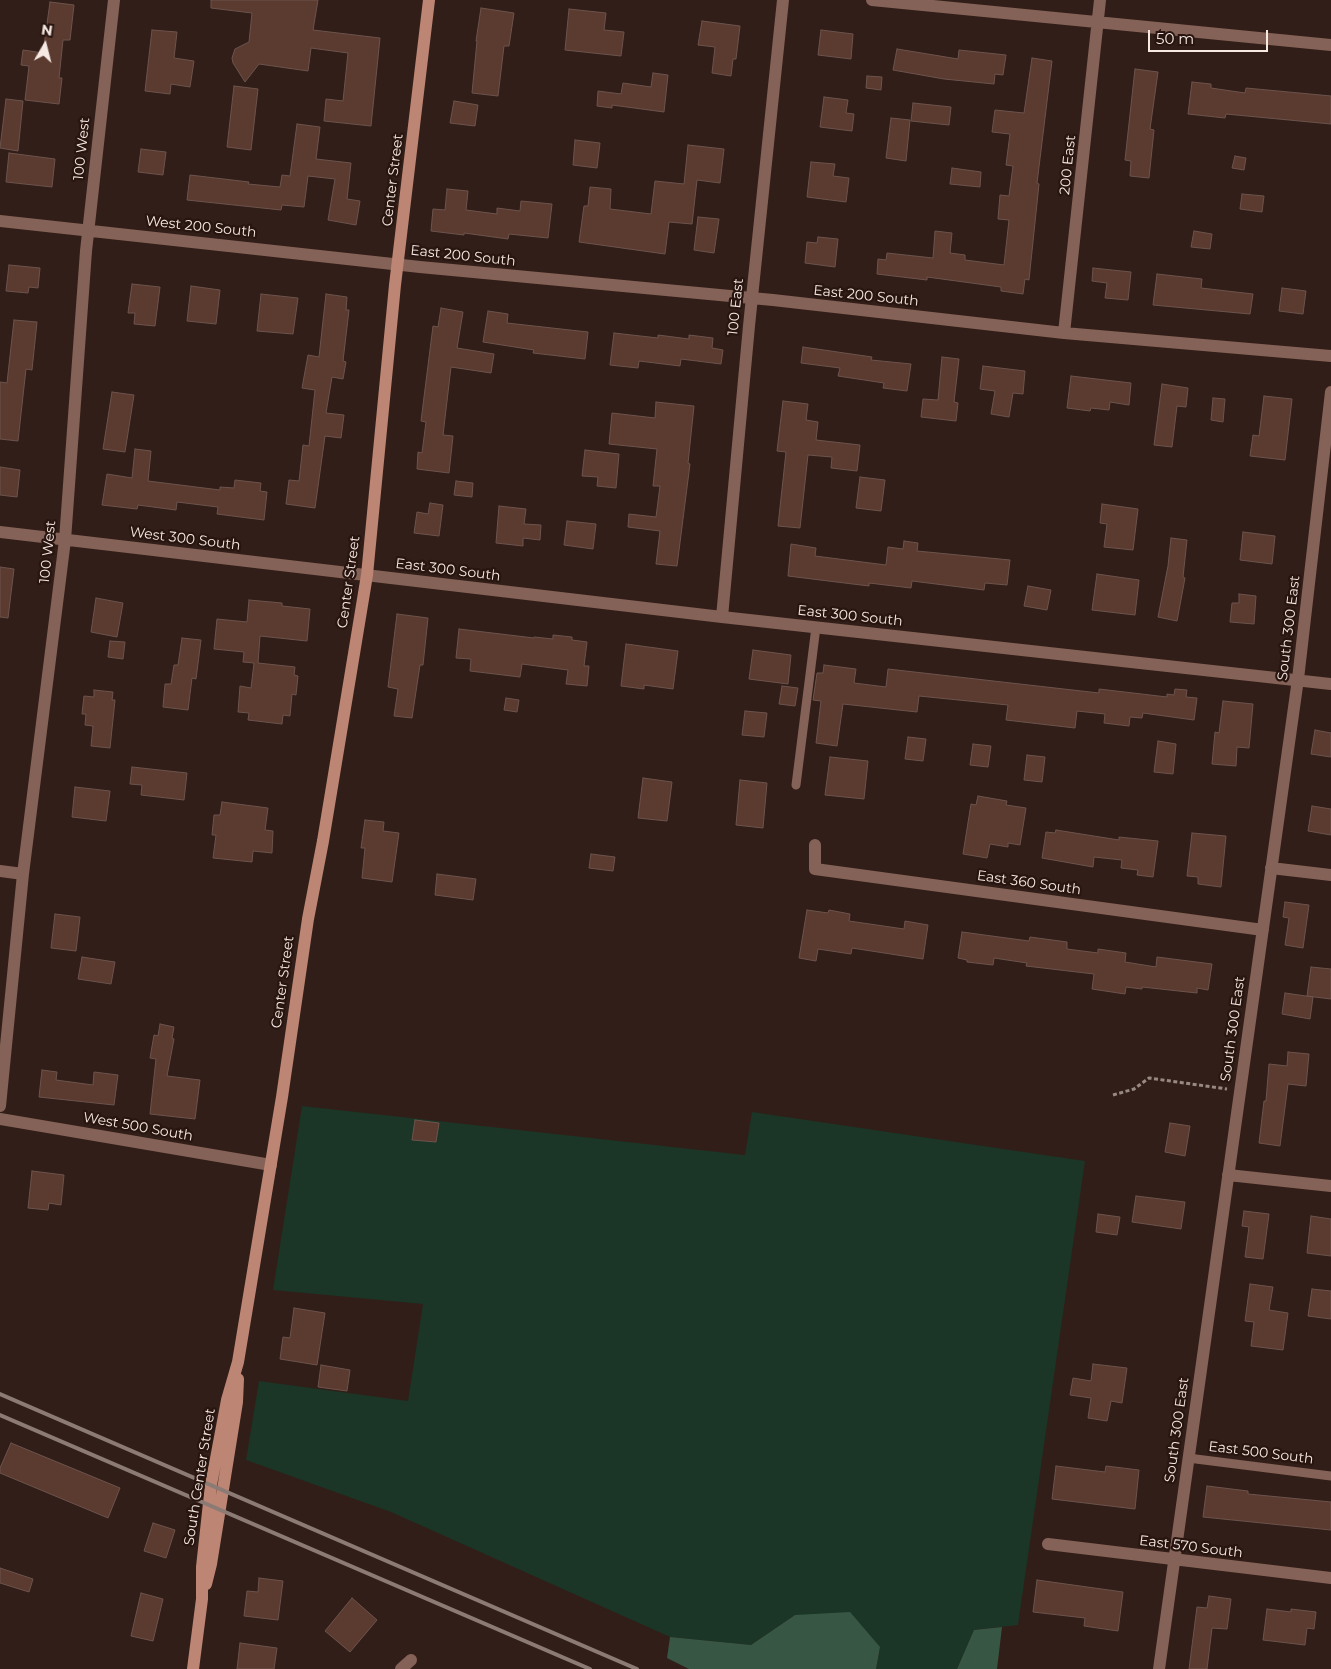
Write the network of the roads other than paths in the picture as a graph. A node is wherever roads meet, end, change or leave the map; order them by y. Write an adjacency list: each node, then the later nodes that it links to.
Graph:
1 (114, 0): 9 (street, 100 West)
2 (429, 0): 10 (street, Center Street)
3 (783, 0): 11 (street, 100 East)
4 (872, 0): 6 (street)
5 (1100, 0): 6 (street, 200 East)
6 (1099, 23): 7 (street); 12 (street, 200 East)
7 (1331, 45)
8 (0, 220): 9 (street, West 200 South)
9 (89, 230): 10 (street, West 200 South); 16 (street, 100 West)
10 (398, 264): 11 (street, East 200 South); 17 (street, Center Street)
11 (752, 299): 12 (street, East 200 South); 18 (street, 100 East)
12 (1064, 333): 13 (street, East 200 South)
13 (1331, 356)
14 (1331, 392): 20 (street, South 300 East)
15 (0, 532): 16 (street, West 300 South)
16 (65, 540): 17 (street, West 300 South); 26 (street, 100 West)
17 (366, 575): 18 (street, East 300 South); 31 (street, Center Street)
18 (722, 617): 19 (street, East 300 South)
19 (816, 627): 20 (street, East 300 South); 22 (lane)
20 (1298, 679): 21 (street, East 300 South); 24 (street, South 300 East)
21 (1331, 684)
22 (796, 785)
23 (815, 845): 28 (street, East 360 South)
24 (1271, 868): 27 (street); 28 (street, South 300 East)
25 (0, 871): 26 (street)
26 (23, 874): 29 (street, 100 West)
27 (1331, 875)
28 (1263, 930): 32 (street, South 300 East)
29 (0, 1106)
30 (0, 1119): 31 (street, West 500 South)
31 (271, 1165): 39 (street, South Center Street)
32 (1228, 1175): 33 (street); 34 (street, South 300 East)
33 (1331, 1186)
34 (1188, 1458): 35 (lane, East 500 South); 37 (street, South 300 East)
35 (1331, 1476)
36 (1048, 1544): 37 (street, East 570 South)
37 (1174, 1560): 38 (street, East 570 South); 40 (street, South 300 East)
38 (1331, 1578)
39 (194, 1669)
40 (1159, 1669)

